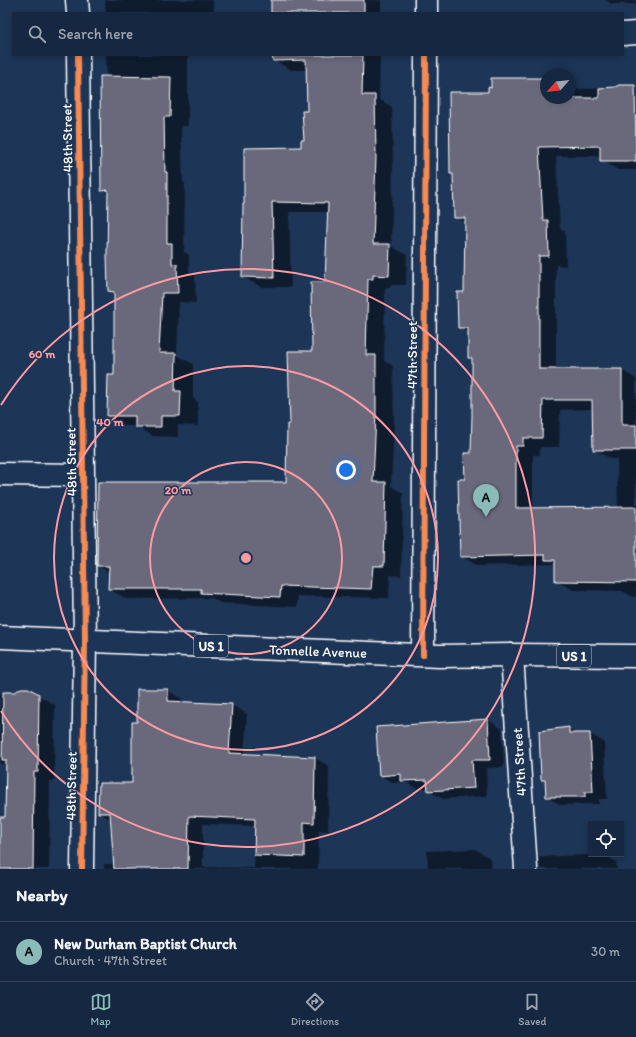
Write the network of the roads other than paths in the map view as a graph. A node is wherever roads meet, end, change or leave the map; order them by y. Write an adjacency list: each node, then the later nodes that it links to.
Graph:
1 (77, 0): 3 (street)
2 (426, 0): 4 (street)
3 (78, 12)
4 (426, 12)
5 (636, 33): 6 (street)
6 (624, 34)
7 (78, 56): 10 (street, 48th Street)
8 (426, 56): 13 (street, 47th Street)
9 (0, 474): 10 (street)
10 (83, 475): 12 (street, 48th Street)
11 (0, 637): 12 (street, Tonnelle Avenue / US 1)
12 (85, 640): 13 (street, Tonnelle Avenue / US 1); 16 (street, 48th Street)
13 (423, 655): 14 (street, Tonnelle Avenue / US 1)
14 (512, 655): 15 (street, Tonnelle Avenue / US 1); 17 (street, 47th Street)
15 (636, 656)
16 (82, 869)
17 (526, 869)

